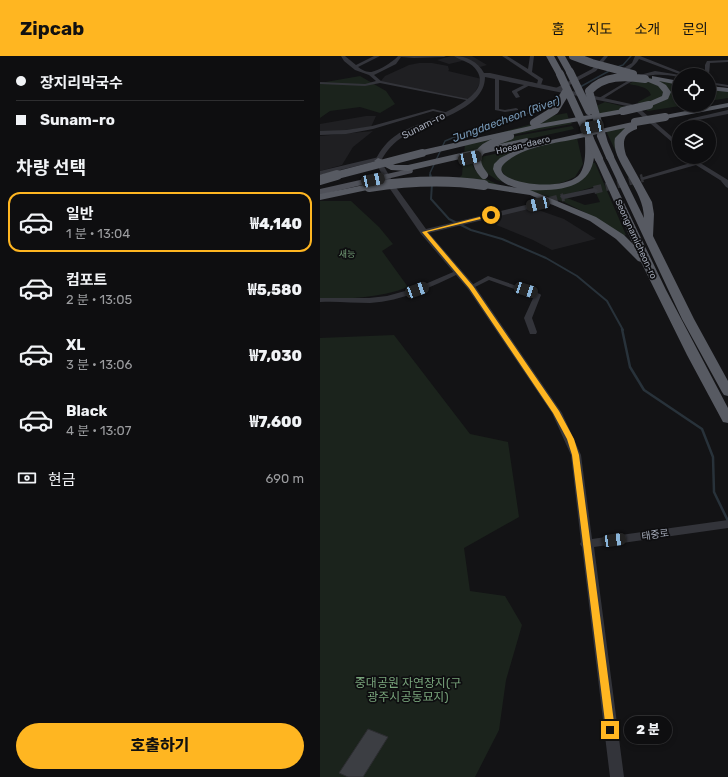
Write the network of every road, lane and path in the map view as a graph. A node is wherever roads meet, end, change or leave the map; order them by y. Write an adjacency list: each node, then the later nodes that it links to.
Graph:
1 (343, 56): 14 (street)
2 (378, 56): 14 (street)
3 (401, 56): 4 (street); 18 (street)
4 (444, 56)
5 (457, 56): 19 (street)
6 (504, 56): 17 (street)
7 (532, 56): 17 (street)
8 (550, 56): 31 (highway, bridge)
9 (561, 56): 52 (highway, Seongnamicheon-ro, bridge)
10 (573, 56): 22 (highway, bridge)
11 (638, 56): 16 (street); 34 (street)
12 (603, 57): 29 (street)
13 (728, 61): 15 (street)
14 (356, 66): 18 (street)
15 (707, 68)
16 (672, 69)
17 (530, 72): 26 (street)
18 (371, 74): 23 (street)
19 (483, 75): 21 (street); 37 (street)
20 (672, 75): 36 (street)
21 (497, 76): 26 (street); 41 (street)
22 (649, 78): 24 (highway); 47 (highway, bridge); 52 (highway, bridge)
23 (380, 82): 25 (street); 37 (street)
24 (672, 82)
25 (320, 83)
26 (535, 84): 29 (street); 35 (street)
27 (716, 84): 28 (street)
28 (728, 86)
29 (558, 89): 34 (street, bridge)
30 (716, 89): 32 (highway)
31 (567, 90): 50 (highway, bridge); 53 (highway, bridge)
32 (728, 90)
33 (410, 92): 37 (street)
34 (585, 95): 36 (street)
35 (518, 97)
36 (601, 98): 51 (street)
37 (471, 100): 45 (street, Sunam-ro)
38 (728, 100): 39 (highway)
39 (716, 102)
40 (728, 105): 46 (highway)
41 (516, 109)
42 (672, 111): 46 (highway)
43 (672, 112): 46 (highway)
44 (728, 112): 48 (street)
45 (447, 113): 49 (street); 54 (street, Sunam-ro)
46 (661, 114): 47 (highway, bridge); 47 (highway)
47 (632, 119): 50 (highway); 53 (highway); 57 (highway, Hoean-daero); 61 (highway, bridge); 74 (highway)
48 (691, 120)
49 (320, 133)
50 (485, 136): 60 (highway, bridge)
51 (671, 138)
52 (604, 143): 74 (highway, Seongnamicheon-ro, bridge)
53 (594, 159): 76 (highway, Seongnamicheon-ro)
54 (378, 160): 57 (highway); 58 (street); 62 (street); 63 (main road)
55 (693, 164): 59 (street)
56 (698, 164): 64 (street)
57 (409, 170): 62 (main road, Hoean-daero); 62 (highway)
58 (320, 173)
59 (643, 178)
60 (320, 180)
61 (484, 180): 63 (highway, bridge); 76 (highway)
62 (389, 181): 63 (main road, Hoean-daero); 71 (street)
63 (361, 183): 65 (main road, Hoean-daero); 67 (main road, Hoean-daero); 68 (highway)
64 (727, 184)
65 (320, 188)
66 (594, 190): 69 (street)
67 (320, 192)
68 (320, 197)
69 (564, 197)
70 (538, 204): 72 (street)
71 (415, 219): 72 (street); 73 (street)
72 (446, 226): 73 (street); 75 (street)
73 (424, 232): 75 (street)
74 (648, 238): 81 (highway, Seongnamicheon-ro)
75 (432, 242): 77 (street)
76 (649, 267): 82 (highway, Seongnamicheon-ro)
77 (458, 272): 78 (street); 79 (street)
78 (472, 287): 80 (street); 84 (street)
79 (320, 300)
80 (533, 332)
81 (728, 392)
82 (728, 419)
83 (728, 524): 84 (street, 태중로)
84 (586, 544): 85 (street)
85 (616, 777)

